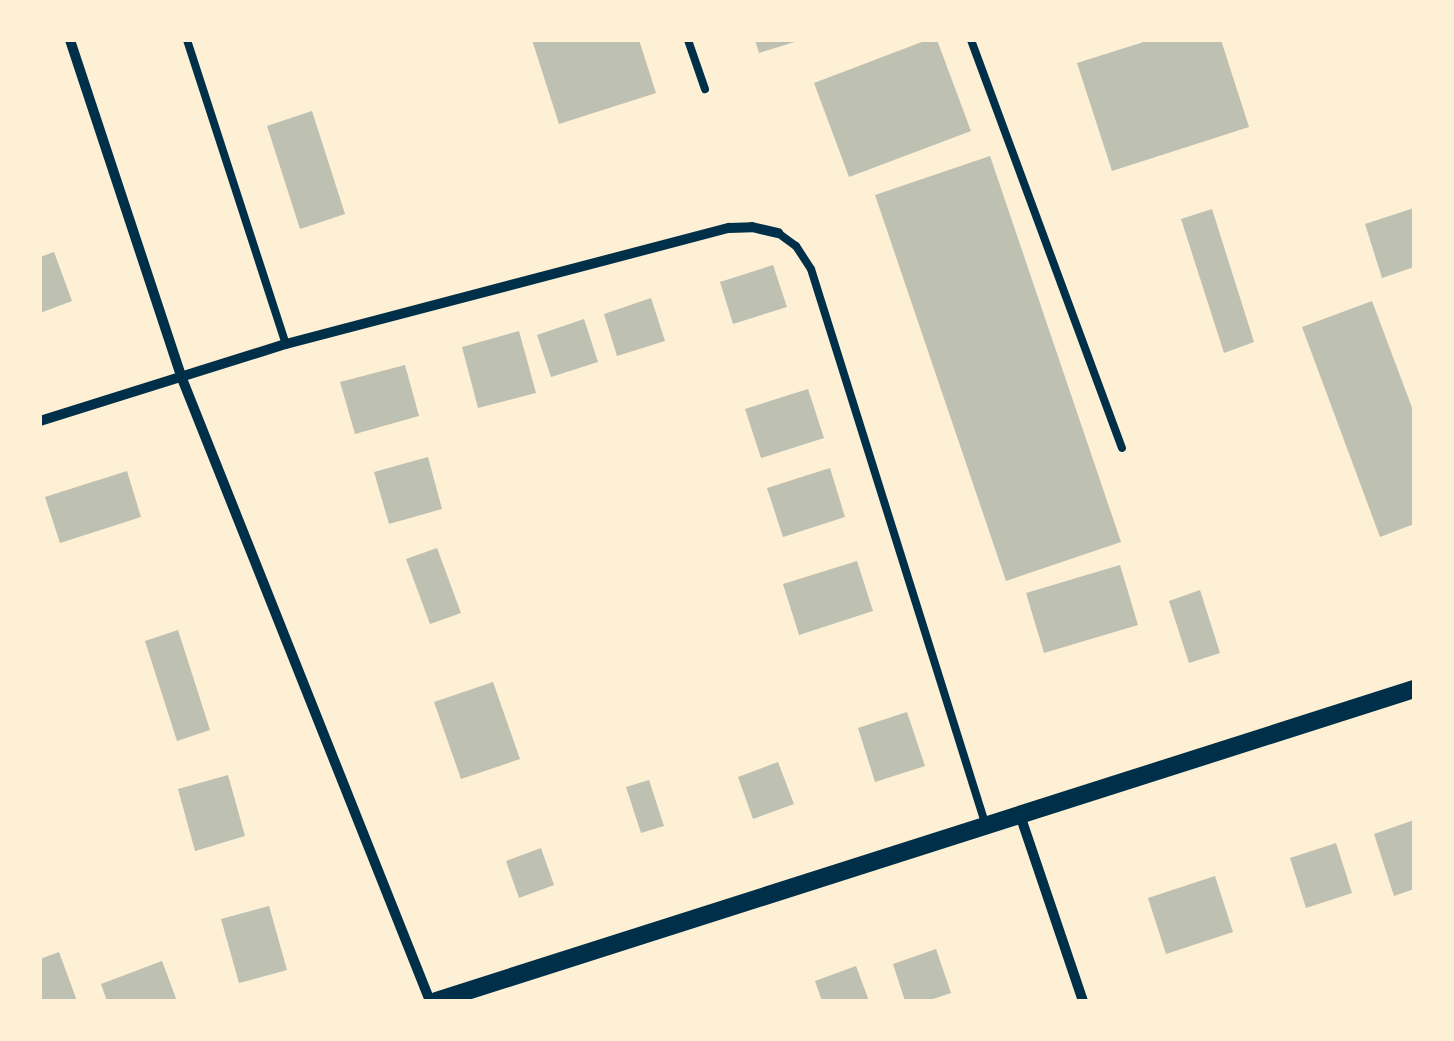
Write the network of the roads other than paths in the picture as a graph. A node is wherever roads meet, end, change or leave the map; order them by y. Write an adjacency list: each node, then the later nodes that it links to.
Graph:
1 (70, 40): 8 (street)
2 (187, 40): 7 (lane)
3 (688, 40): 5 (lane)
4 (971, 40): 10 (lane)
5 (706, 88)
6 (778, 234): 7 (street); 13 (lane)
7 (286, 344): 8 (street)
8 (181, 376): 9 (street); 14 (street)
9 (40, 421)
10 (1122, 448)
11 (1414, 689): 12 (street)
12 (1020, 815): 13 (street); 15 (street)
13 (986, 826): 14 (street)
14 (433, 1001)
15 (1083, 1001)

